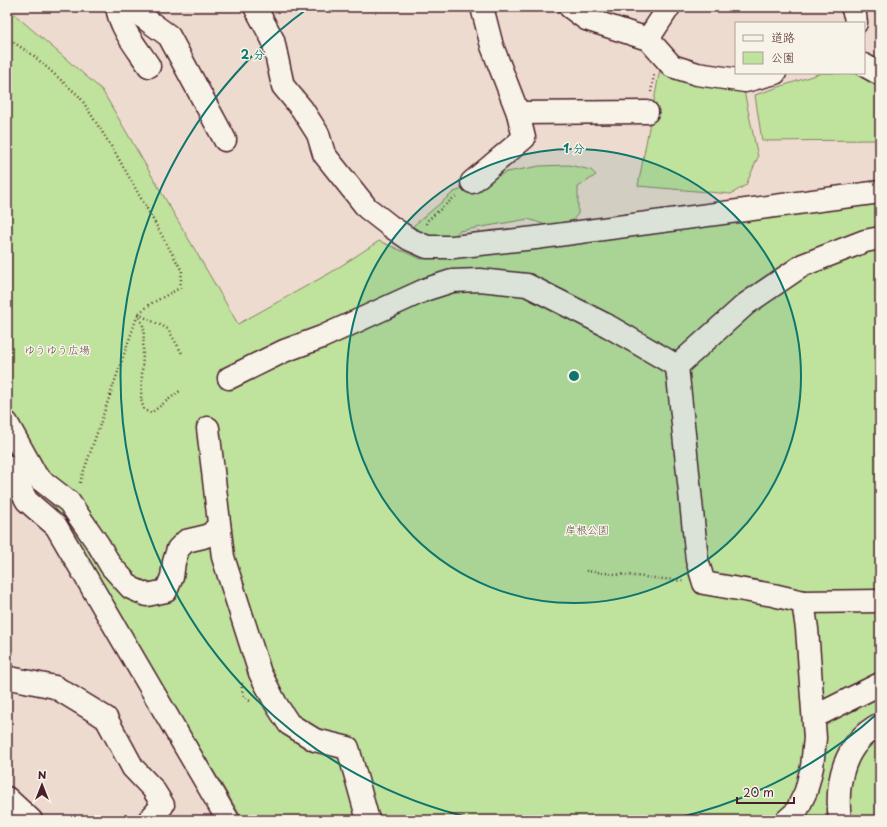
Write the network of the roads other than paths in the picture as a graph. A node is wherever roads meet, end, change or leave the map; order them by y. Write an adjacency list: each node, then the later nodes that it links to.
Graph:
1 (117, 7): 10 (street)
2 (129, 7): 16 (street)
3 (255, 7): 20 (street)
4 (482, 7): 15 (street)
5 (570, 7): 9 (street)
6 (669, 7): 9 (street)
7 (852, 7): 8 (street)
8 (856, 22)
9 (648, 39): 12 (street)
10 (149, 66)
11 (865, 66): 13 (street)
12 (771, 74)
13 (880, 74)
14 (647, 112): 15 (street)
15 (518, 113): 17 (street)
16 (225, 140)
17 (472, 182)
18 (880, 192): 20 (street)
19 (880, 238): 22 (street)
20 (453, 247): 21 (street)
21 (452, 281): 22 (street); 23 (street)
22 (677, 366): 33 (street)
23 (229, 378)
24 (7, 423): 29 (street)
25 (208, 428): 30 (street)
26 (7, 466): 28 (street)
27 (7, 493): 28 (street)
28 (27, 501): 31 (street)
29 (69, 502): 30 (street); 31 (street)
30 (219, 525): 42 (street)
31 (56, 526): 41 (street)
32 (880, 601): 33 (street)
33 (803, 602): 36 (street)
34 (8, 676): 40 (street)
35 (880, 684): 36 (street)
36 (814, 717): 43 (street)
37 (880, 724): 44 (street)
38 (7, 798): 39 (street)
39 (31, 820)
40 (149, 820)
41 (228, 820)
42 (368, 820)
43 (787, 820)
44 (840, 820)

